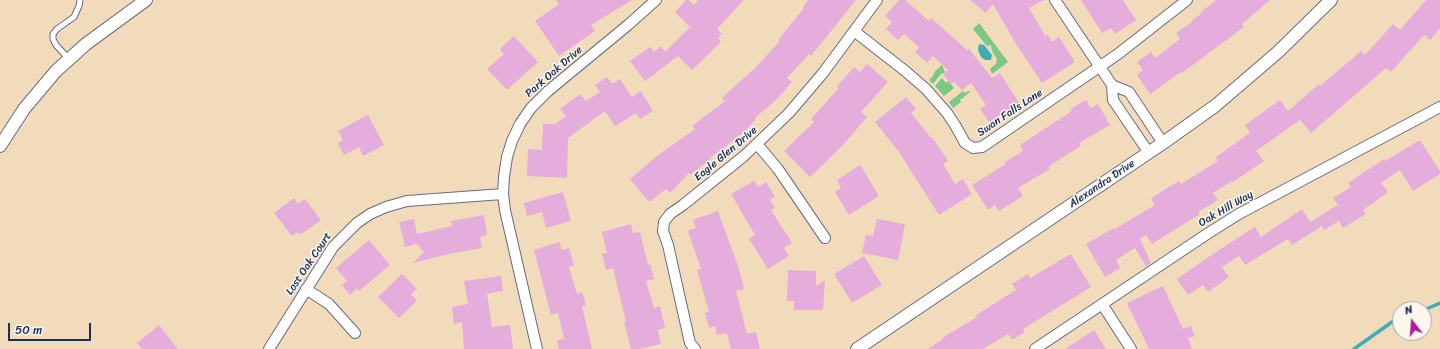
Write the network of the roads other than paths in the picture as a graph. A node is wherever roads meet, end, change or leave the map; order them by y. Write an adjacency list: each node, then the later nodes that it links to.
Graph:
1 (80, 0): 9 (lane)
2 (146, 0): 9 (street)
3 (656, 0): 19 (street, Park Oak Drive)
4 (877, 0): 8 (street, Eagle Glen Drive)
5 (1055, 0): 10 (street)
6 (1187, 0): 10 (street, Swan Falls Lane)
7 (1331, 0): 15 (street, Alexandra Drive)
8 (854, 31): 10 (street, Swan Falls Lane); 16 (street, Eagle Glen Drive)
9 (69, 59): 17 (street)
10 (1100, 66): 11 (street)
11 (1112, 85): 13 (street); 14 (street)
12 (1440, 107): 22 (street, Oak Hill Way)
13 (1142, 111): 14 (street); 15 (street)
14 (1128, 121): 18 (street)
15 (1163, 143): 18 (street, Alexandra Drive)
16 (757, 144): 20 (street); 24 (street, Eagle Glen Drive)
17 (0, 146)
18 (1149, 153): 27 (street, Alexandra Drive)
19 (503, 194): 21 (street, Lost Oak Court); 26 (street, Park Oak Drive)
20 (825, 238)
21 (306, 289): 23 (street); 25 (street, Lost Oak Court)
22 (1102, 304): 28 (street, Oak Hill Way); 29 (street)
23 (355, 333)
24 (691, 347)
25 (269, 349)
26 (536, 349)
27 (857, 349)
28 (1034, 349)
29 (1130, 349)

